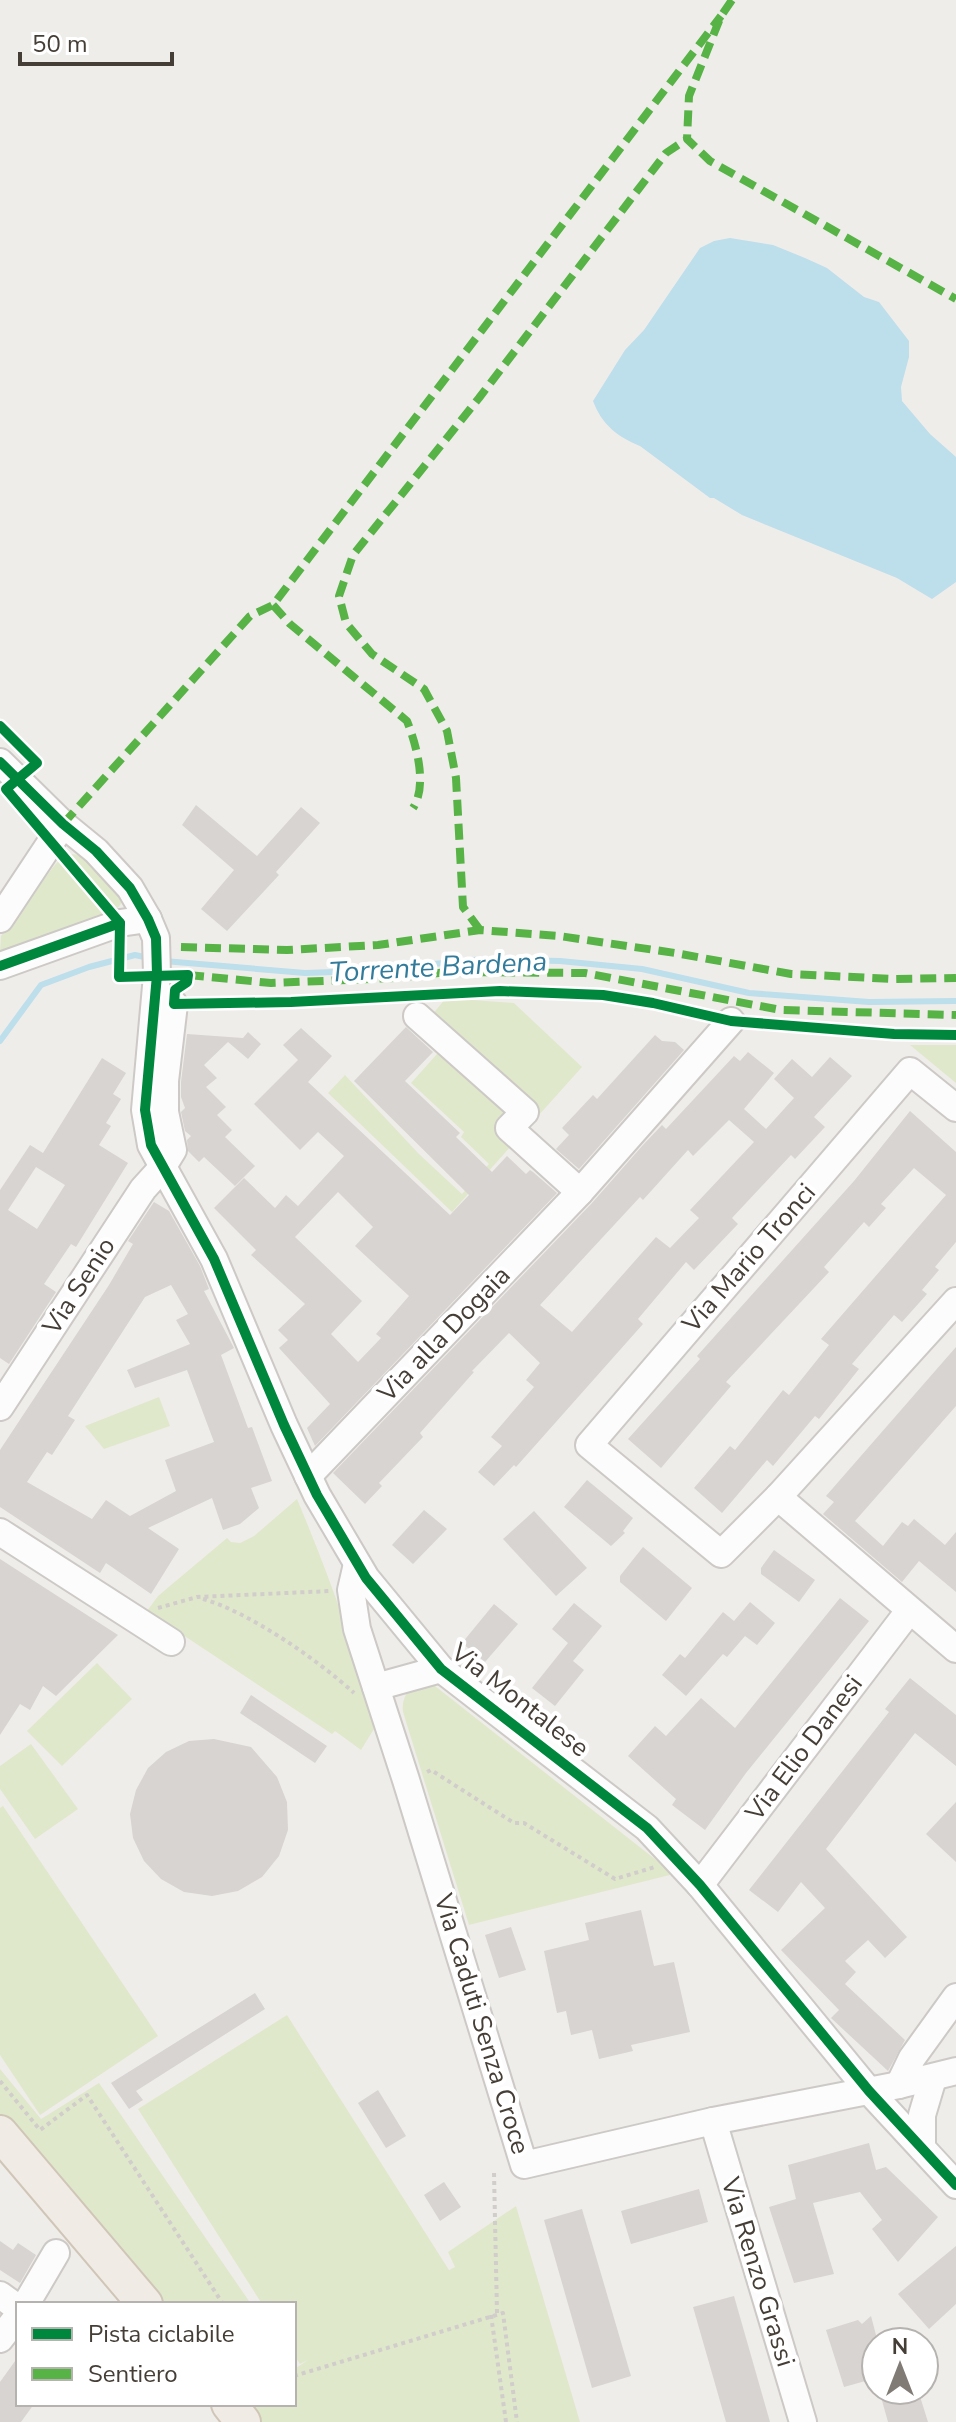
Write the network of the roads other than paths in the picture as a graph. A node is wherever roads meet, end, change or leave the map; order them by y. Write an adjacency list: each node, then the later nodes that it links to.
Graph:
1 (0, 762): 2 (street, Via Montalese)
2 (63, 824): 3 (street); 4 (street, Via Montalese)
3 (0, 919)
4 (152, 928): 5 (street); 10 (street, Via Montalese)
5 (0, 966)
6 (174, 1004): 10 (street)
7 (417, 1016): 11 (street)
8 (731, 1021): 11 (street, Via alla Dogaia)
9 (956, 1108): 15 (street, Via Mario Tronci)
10 (162, 1168): 13 (street, Via Senio); 14 (street, Via Montalese)
11 (580, 1192): 14 (street, Via alla Dogaia)
12 (956, 1301): 15 (street)
13 (0, 1407)
14 (308, 1476): 17 (street, Via Montalese)
15 (778, 1497): 18 (street)
16 (0, 1532): 20 (street)
17 (357, 1564): 21 (street, Via Montalese); 22 (street, Via Caduti Senza Croce)
18 (909, 1611): 19 (street); 23 (street, Via Elio Danesi)
19 (953, 1641)
20 (171, 1642)
21 (441, 1669): 22 (street); 23 (street, Via Montalese)
22 (369, 1693): 28 (street, Via Caduti Senza Croce)
23 (700, 1885): 27 (street, Via Montalese)
24 (956, 1997): 26 (street)
25 (945, 2075): 26 (street, Via Caduti Senza Croce); 30 (street)
26 (899, 2085): 27 (street, Via Caduti Senza Croce)
27 (869, 2091): 28 (street, Via Caduti Senza Croce); 30 (street, Via Montalese)
28 (713, 2121): 39 (street, Via Renzo Grassi)
29 (0, 2133): 34 (main road)
30 (922, 2148): 31 (street, Via Montalese)
31 (956, 2185)
32 (56, 2253): 33 (street)
33 (27, 2302)
34 (143, 2302)
35 (16, 2319): 36 (street)
36 (0, 2339)
37 (231, 2406): 38 (main road)
38 (243, 2422)
39 (803, 2422)

